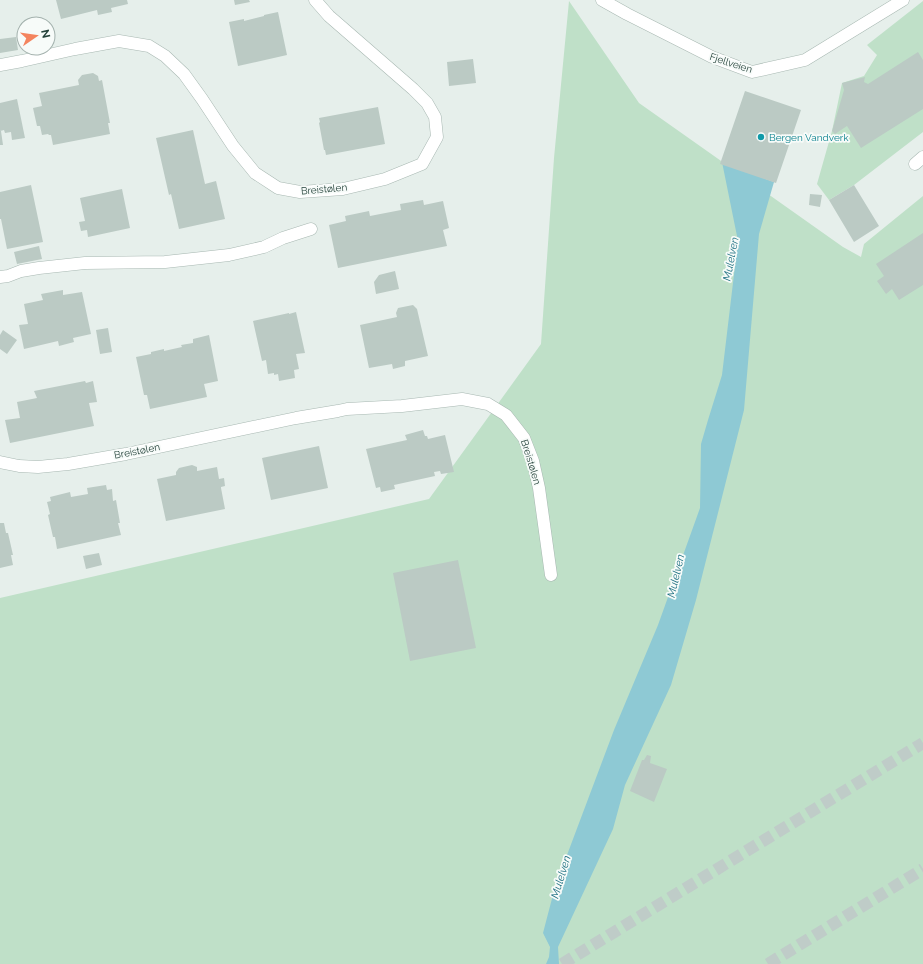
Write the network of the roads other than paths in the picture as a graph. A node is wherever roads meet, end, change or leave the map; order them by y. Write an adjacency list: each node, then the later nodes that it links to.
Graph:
1 (316, 0): 4 (street, Breistølen)
2 (602, 0): 3 (street, Fjellveien)
3 (903, 0)
4 (0, 65)
5 (311, 229): 6 (street)
6 (0, 277)
7 (0, 462): 8 (street, Breistølen)
8 (551, 576)

